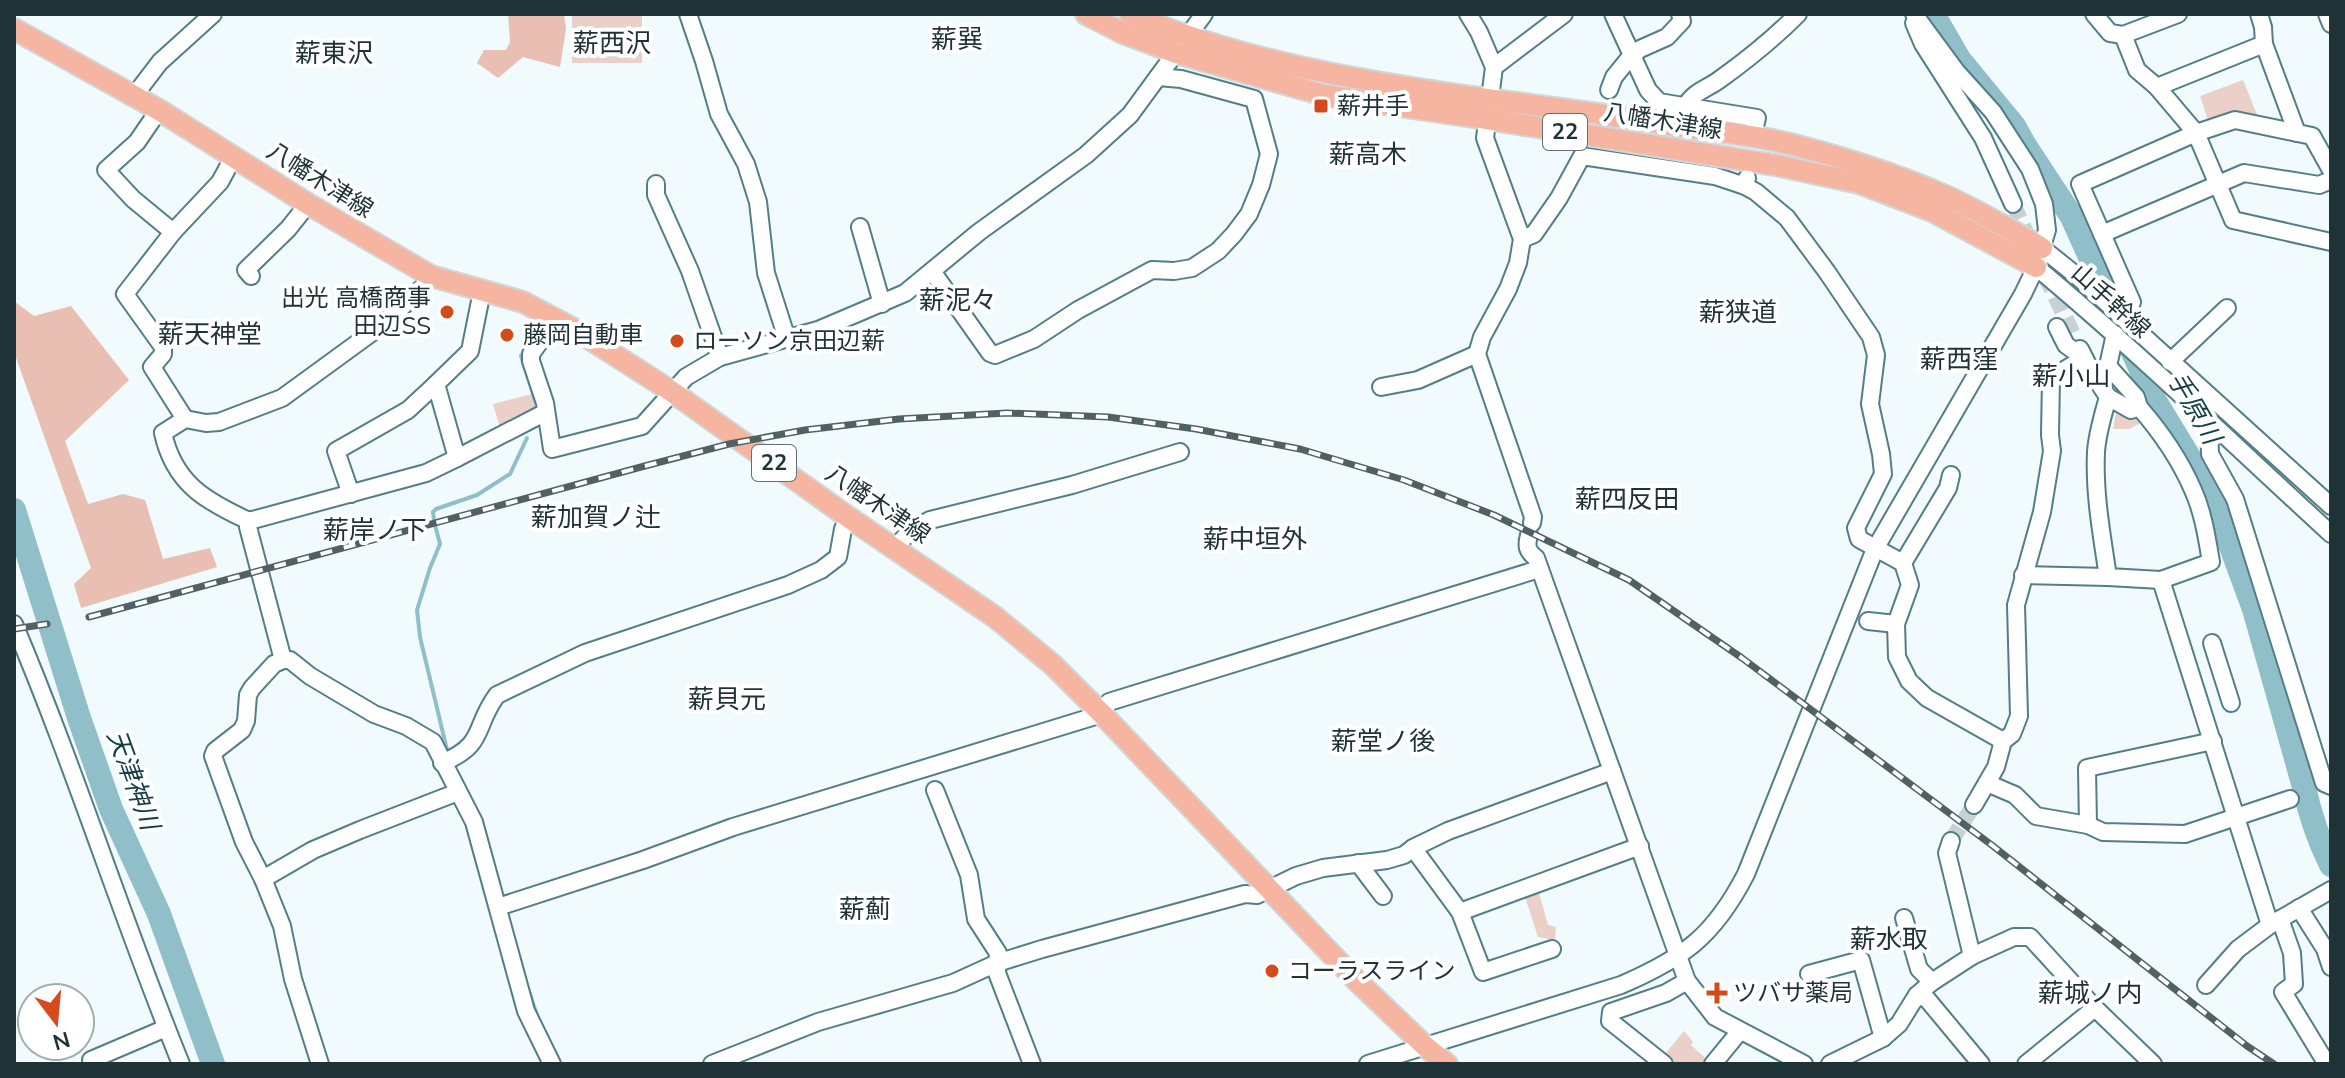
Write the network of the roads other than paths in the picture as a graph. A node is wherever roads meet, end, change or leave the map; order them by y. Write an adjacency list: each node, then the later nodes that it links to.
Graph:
1 (213, 14): 26 (street)
2 (688, 14): 55 (street)
3 (1086, 14): 20 (main road, 八幡木津線 / 22)
4 (1130, 14): 20 (main road, 八幡木津線 / 22)
5 (1204, 14): 20 (street)
6 (1468, 14): 22 (street)
7 (1564, 14): 22 (street)
8 (1613, 14): 21 (street)
9 (1680, 14): 21 (street)
10 (1798, 14): 27 (street)
11 (1913, 14): 39 (street); 45 (street)
12 (2094, 14): 18 (street)
13 (2178, 14): 18 (street)
14 (2259, 14): 19 (street)
15 (2327, 14): 16 (street)
16 (2331, 24)
17 (14, 29): 26 (main road, 八幡木津線 / 22)
18 (2123, 35): 24 (street)
19 (2264, 44): 24 (street); 32 (street)
20 (1181, 45): 23 (street); 28 (main road, 八幡木津線 / 22)
21 (1631, 56): 25 (street); 27 (street)
22 (1494, 67): 28 (street)
23 (1158, 77): 46 (street); 46 (street)
24 (2157, 87): 31 (street)
25 (1609, 90)
26 (134, 96): 29 (main road, 八幡木津線 / 22)
27 (1685, 107): 30 (street)
28 (1489, 109): 43 (street); 45 (main road, 八幡木津線 / 22)
29 (159, 110): 33 (main road, 八幡木津線 / 22); 41 (street)
30 (1755, 126)
31 (2196, 133): 32 (street); 36 (street); 42 (street)
32 (2297, 133): 34 (street)
33 (234, 156): 38 (main road, 八幡木津線 / 22); 41 (street)
34 (2331, 170)
35 (2331, 180): 36 (street)
36 (2217, 183): 42 (street); 44 (street)
37 (656, 184): 57 (street)
38 (308, 204): 47 (street); 48 (main road, 八幡木津線 / 22)
39 (2013, 204)
40 (860, 227): 50 (street)
41 (173, 232): 66 (street)
42 (2102, 234): 53 (street)
43 (1522, 239): 56 (street); 77 (street)
44 (2331, 242)
45 (2039, 258): 53 (street, 山手幹線); 53 (street, 山手幹線); 77 (street)
46 (932, 271): 50 (street)
47 (251, 276)
48 (431, 276): 49 (main road, 八幡木津線 / 22); 66 (street)
49 (482, 291): 52 (main road, 八幡木津線 / 22); 60 (street)
50 (882, 304): 55 (street)
51 (2227, 308): 59 (street)
52 (556, 319): 62 (main road, 八幡木津線 / 22); 65 (street)
53 (2121, 328): 59 (street, 山手幹線); 64 (street); 67 (street, 山手幹線)
54 (2065, 330): 58 (street)
55 (787, 339): 57 (street)
56 (1477, 354): 61 (street); 79 (street)
57 (720, 357): 62 (street)
58 (2084, 358): 63 (street); 80 (street)
59 (2170, 362): 72 (street, 山手幹線)
60 (436, 384): 69 (street); 71 (street)
61 (1381, 387)
62 (671, 391): 65 (street); 73 (main road, 八幡木津線 / 22)
63 (2108, 397): 64 (street); 81 (street)
64 (2139, 407): 82 (street)
65 (546, 412): 69 (street)
66 (185, 419): 74 (street)
67 (2209, 422): 75 (street, 山手幹線); 98 (street)
68 (1180, 452): 76 (street)
69 (457, 458): 71 (street)
70 (1951, 475): 78 (street)
71 (351, 494): 74 (street)
72 (2331, 506)
73 (848, 517): 76 (main road, 八幡木津線 / 22); 95 (street)
74 (249, 521): 88 (street)
75 (2331, 534)
76 (896, 547): 92 (main road, 八幡木津線 / 22)
77 (1875, 549): 78 (street); 120 (street)
78 (1903, 563): 85 (street)
79 (1539, 569): 92 (street); 96 (street)
80 (2023, 575): 81 (street); 93 (street)
81 (2108, 577): 82 (street)
82 (2161, 580): 90 (street)
83 (1868, 621): 85 (street)
84 (14, 624): 87 (street)
85 (1896, 624): 93 (street)
86 (2212, 643): 89 (street)
87 (20, 653): 129 (street)
88 (283, 660): 95 (street); 109 (street)
89 (2222, 672): 90 (street); 91 (street)
90 (2193, 681): 94 (street)
91 (2231, 703)
92 (1102, 714): 110 (main road, 八幡木津線 / 22); 113 (street)
93 (2003, 741): 97 (street)
94 (2213, 741): 103 (street); 104 (street)
95 (447, 761): 100 (street)
96 (1612, 771): 106 (street); 107 (street)
97 (1987, 783): 102 (street); 104 (street)
98 (2331, 786)
99 (935, 790): 121 (street)
100 (458, 792): 109 (street); 113 (street)
101 (2290, 799): 103 (street)
102 (1974, 805)
103 (2236, 818): 104 (street); 117 (street)
104 (2088, 825)
105 (1951, 841): 119 (street)
106 (1640, 846): 115 (street); 120 (street)
107 (1413, 848): 108 (street); 115 (street)
108 (1358, 863): 110 (street); 112 (street)
109 (263, 879): 138 (street)
110 (1269, 889): 121 (street); 132 (main road, 八幡木津線 / 22)
111 (2331, 890): 114 (street)
112 (1374, 892)
113 (502, 905): 139 (street)
114 (2299, 908): 117 (street); 122 (street)
115 (1460, 912): 118 (street)
116 (1904, 918): 125 (street)
117 (2275, 922): 126 (street); 136 (street)
118 (1552, 949)
119 (1972, 956): 125 (street); 128 (street)
120 (1678, 957): 124 (street); 132 (street)
121 (997, 963): 140 (street); 141 (street)
122 (2331, 967)
123 (1809, 974): 131 (street)
124 (1687, 981): 130 (street); 144 (street)
125 (1932, 982): 127 (street)
126 (2206, 985)
127 (1917, 995): 131 (street); 147 (street)
128 (2095, 1008): 134 (street); 149 (street)
129 (166, 1028): 133 (street); 137 (street)
130 (1740, 1031): 145 (street); 146 (street)
131 (1883, 1038): 135 (street)
132 (1426, 1047): 142 (street); 143 (main road, 八幡木津線 / 22)
133 (96, 1058)
134 (2047, 1058): 148 (street)
135 (1841, 1061)
136 (2331, 1062)
137 (181, 1064)
138 (320, 1064)
139 (552, 1064)
140 (712, 1064)
141 (1032, 1064)
142 (1368, 1064)
143 (1447, 1064)
144 (1664, 1064)
145 (1713, 1064)
146 (1804, 1064)
147 (1981, 1064)
148 (2026, 1064)
149 (2153, 1064)

